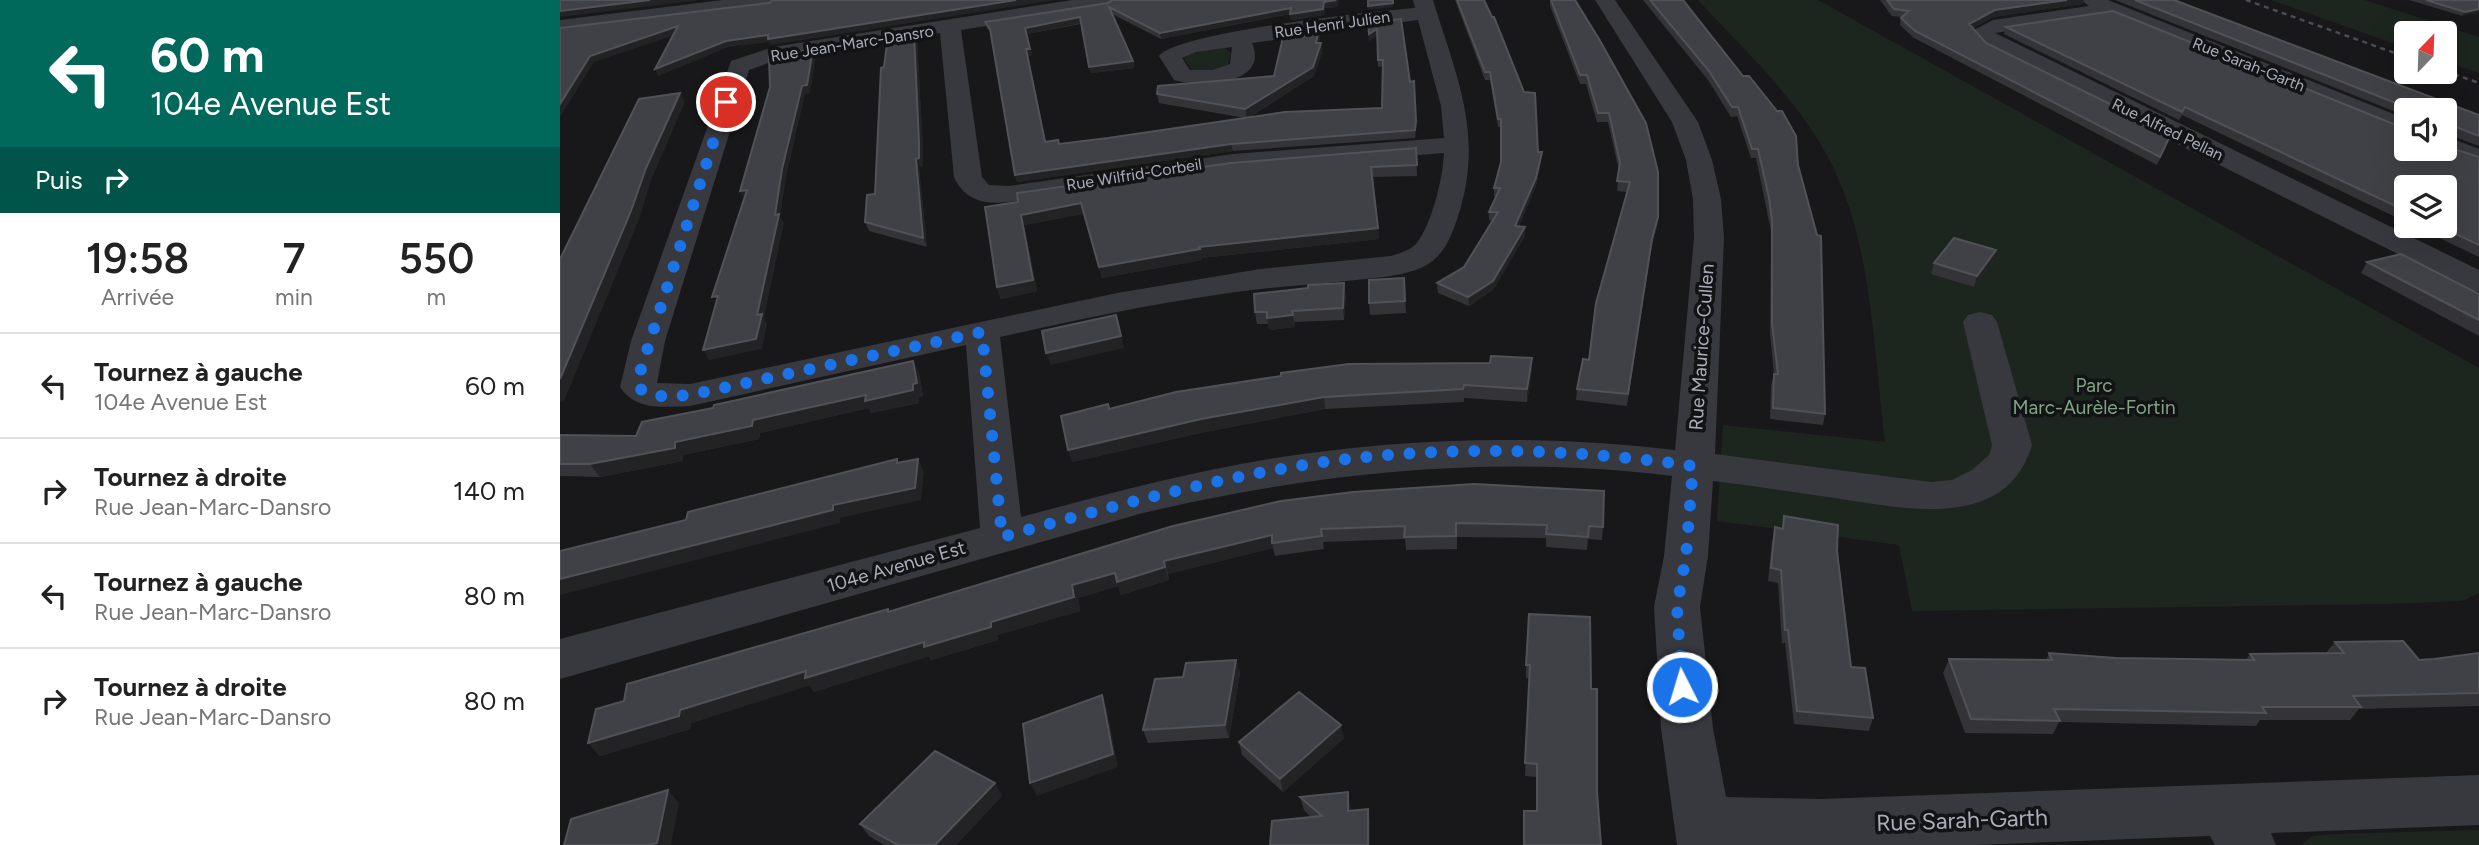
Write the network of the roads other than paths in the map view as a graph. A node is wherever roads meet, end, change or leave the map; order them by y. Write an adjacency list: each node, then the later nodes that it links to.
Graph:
1 (771, 0): 6 (street)
2 (1109, 0): 7 (street, Rue Jean-Marc-Dansro)
3 (1612, 1): 16 (street, Rue Maurice-Cullen)
4 (2102, 4): 9 (street, Rue Sarah-Garth); 13 (street, Rue Alfred Pellan)
5 (1425, 7): 8 (street, Rue Henri Julien); 10 (street, Rue Jean-Marc-Dansro)
6 (560, 26)
7 (950, 28): 10 (street, Rue Wilfrid-Corbeil); 15 (street, Rue Jean-Marc-Dansro)
8 (1237, 39)
9 (2394, 123)
10 (1459, 145): 15 (street, Rue Jean-Marc-Dansro)
11 (2457, 149): 12 (street)
12 (2479, 158)
13 (2479, 282)
14 (1980, 321): 16 (street, 104e Avenue Est)
15 (982, 332): 17 (street)
16 (1693, 466): 17 (street, 104e Avenue Est); 21 (street, Rue Maurice-Cullen)
17 (1002, 537): 18 (street, 104e Avenue Est)
18 (560, 659)
19 (2479, 800): 20 (street, Rue Sarah-Garth)
20 (2236, 827): 21 (street, Rue Sarah-Garth)
21 (1703, 833)

